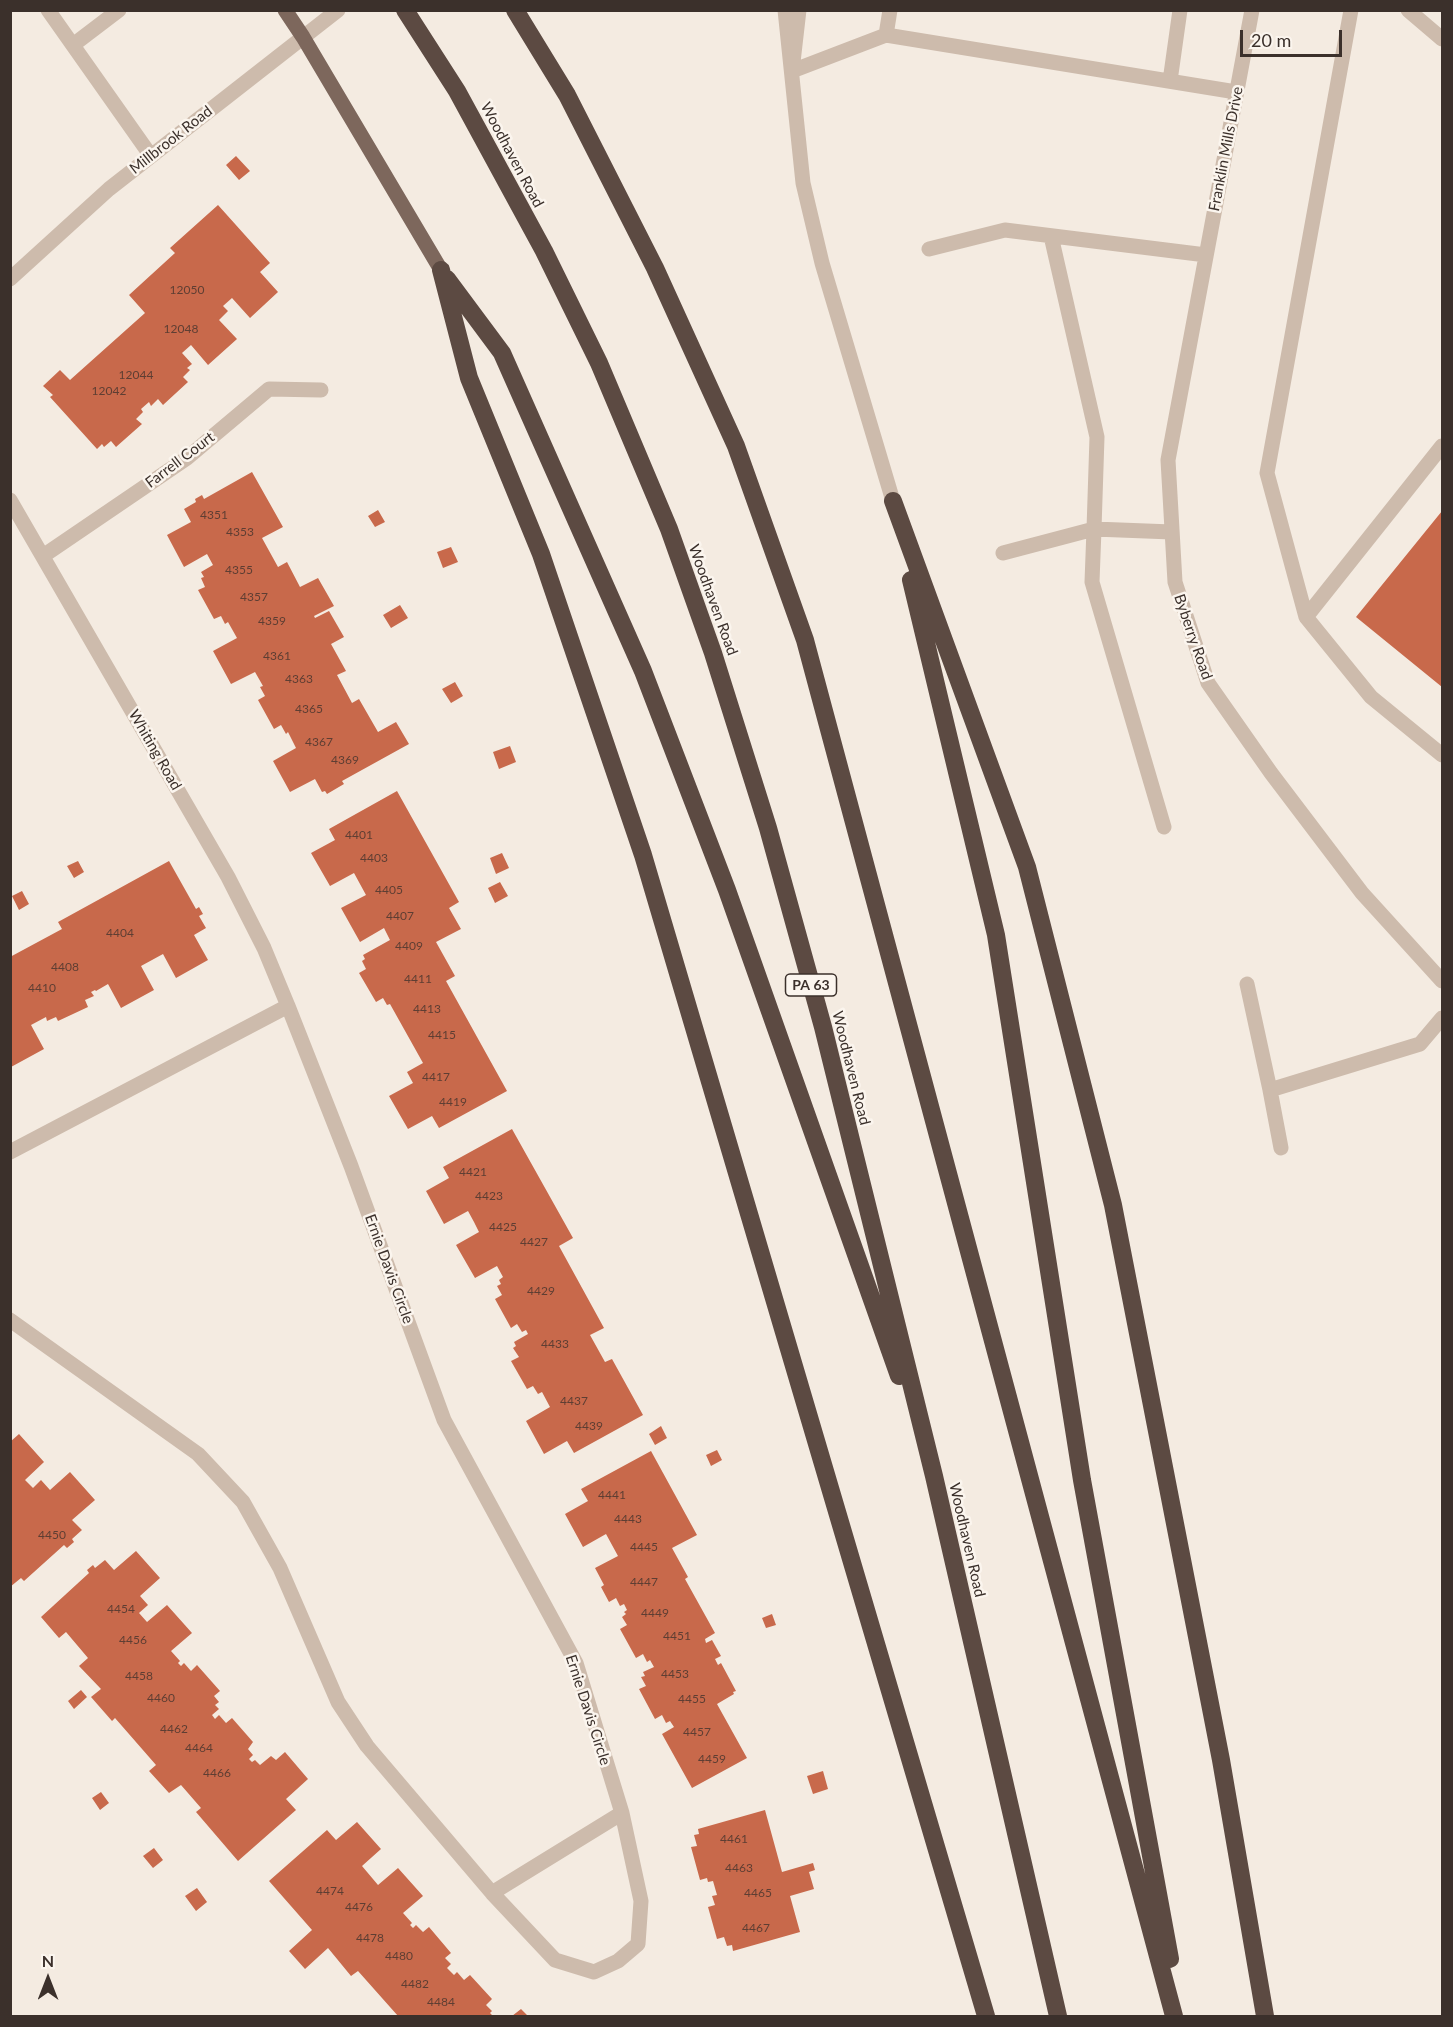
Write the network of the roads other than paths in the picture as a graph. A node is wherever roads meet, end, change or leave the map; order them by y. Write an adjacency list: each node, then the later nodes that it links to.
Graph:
1 (48, 10): 17 (street)
2 (119, 10): 17 (street)
3 (285, 10): 15 (main road)
4 (338, 10): 15 (street, Millbrook Road)
5 (405, 10): 47 (highway, Woodhaven Road / PA 63)
6 (515, 10): 52 (highway)
7 (786, 10): 18 (street)
8 (800, 10): 18 (street)
9 (890, 10): 14 (street)
10 (1180, 10): 19 (street)
11 (1251, 10): 20 (street, Franklin Mills Drive)
12 (1351, 10): 36 (street)
13 (1408, 10): 16 (street)
14 (886, 35): 18 (street); 19 (street)
15 (303, 37): 21 (street, Millbrook Road); 25 (main road)
16 (1443, 39)
17 (73, 45): 21 (street)
18 (792, 71): 31 (street)
19 (1170, 81): 20 (street)
20 (1236, 92): 24 (street, Franklin Mills Drive)
21 (151, 156): 26 (street, Millbrook Road)
22 (1051, 236): 23 (street); 24 (street); 32 (street)
23 (929, 249)
24 (1206, 255): 27 (street, Franklin Mills Drive)
25 (441, 270): 47 (highway); 50 (highway)
26 (10, 279)
27 (1200, 287): 33 (street, Byberry Road)
28 (321, 390): 35 (street, Farrell Court)
29 (1443, 447): 36 (street)
30 (10, 500): 35 (street, Whiting Road)
31 (893, 501): 53 (highway); 54 (highway)
32 (1094, 529): 33 (street); 34 (street); 38 (street)
33 (1172, 532): 39 (street, Byberry Road)
34 (1003, 553)
35 (43, 556): 41 (street, Whiting Road)
36 (1306, 617): 37 (street)
37 (1443, 755)
38 (1164, 826)
39 (1443, 981)
40 (1247, 984): 43 (street)
41 (288, 1006): 45 (street); 48 (street, Ernie Davis Circle)
42 (1443, 1018): 43 (street)
43 (1270, 1090): 44 (street)
44 (1281, 1148)
45 (10, 1152)
46 (10, 1320): 49 (street, Ernie Davis Circle)
47 (934, 1476): 51 (highway, Woodhaven Road / PA 63)
48 (622, 1813): 49 (street); 49 (street, Ernie Davis Circle)
49 (492, 1893)
50 (986, 2016)
51 (1058, 2016)
52 (1174, 2016)
53 (1180, 2016)
54 (1265, 2016)

